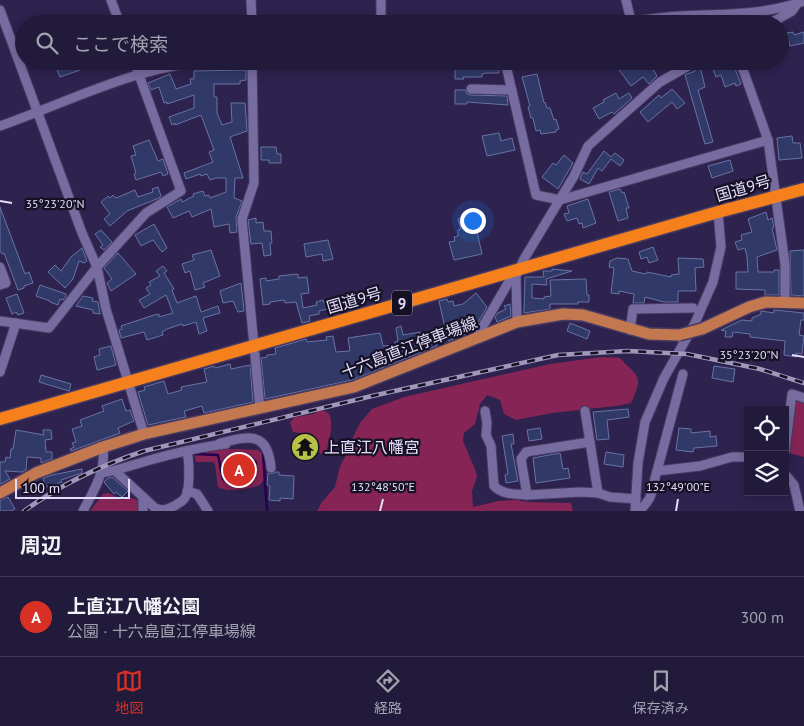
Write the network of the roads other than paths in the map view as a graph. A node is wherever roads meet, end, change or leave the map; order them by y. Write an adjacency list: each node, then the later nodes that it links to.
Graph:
1 (111, 0): 7 (street)
2 (251, 0): 8 (street)
3 (381, 0): 9 (street)
4 (626, 0): 10 (street)
5 (800, 3): 11 (street); 12 (street)
6 (0, 10): 13 (street)
7 (117, 15)
8 (252, 15)
9 (382, 15)
10 (626, 15)
11 (677, 15)
12 (785, 15)
13 (15, 51)
14 (22, 70): 24 (street)
15 (137, 70): 21 (street)
16 (154, 70): 21 (street)
17 (252, 70): 43 (street)
18 (507, 70): 23 (street)
19 (681, 70): 29 (street)
20 (743, 70): 26 (street)
21 (139, 75): 24 (street); 32 (street)
22 (471, 89): 23 (street)
23 (512, 90): 29 (street)
24 (38, 113): 25 (street); 32 (street)
25 (0, 126)
26 (768, 140): 28 (street); 29 (street)
27 (804, 189): 28 (highway, 国道9号 / 9)
28 (777, 195): 30 (highway, 国道9号 / 9); 35 (street)
29 (560, 200): 33 (street)
30 (718, 212): 33 (highway, 国道9号 / 9); 70 (street)
31 (0, 267): 34 (street)
32 (97, 267): 40 (street); 46 (street)
33 (517, 273): 39 (street); 42 (street); 43 (highway, 国道9号 / 9)
34 (0, 285)
35 (786, 302): 36 (main road, 十六島直江停車場線); 41 (main road, 十六島直江停車場線, bridge)
36 (804, 303)
37 (693, 308): 41 (street)
38 (0, 321): 40 (street)
39 (518, 322): 41 (main road, 十六島直江停車場線); 42 (main road, 十六島直江停車場線)
40 (16, 324): 44 (street)
41 (630, 330)
42 (476, 338): 48 (main road, 十六島直江停車場線)
43 (254, 346): 46 (highway, 国道9号 / 9); 48 (street)
44 (0, 372)
45 (683, 374): 61 (street)
46 (128, 383): 52 (highway, 国道9号 / 9); 53 (street)
47 (804, 398): 51 (street)
48 (260, 409): 53 (main road, 十六島直江停車場線)
49 (485, 411): 68 (street)
50 (585, 411): 54 (street)
51 (789, 418)
52 (0, 419)
53 (144, 434): 56 (main road, 十六島直江停車場線)
54 (590, 442): 66 (street); 68 (street)
55 (226, 444): 57 (street)
56 (103, 447): 63 (street); 67 (main road, 十六島直江停車場線)
57 (205, 447): 58 (street); 60 (street)
58 (187, 451): 62 (street); 65 (street)
59 (744, 457): 61 (street)
60 (271, 468)
61 (657, 470): 74 (street)
62 (115, 471): 63 (street); 69 (street)
63 (102, 473): 71 (street)
64 (789, 479): 75 (street)
65 (187, 492): 69 (street); 73 (street)
66 (598, 492): 68 (street); 70 (street)
67 (0, 493)
68 (527, 495)
69 (143, 497): 72 (street)
70 (636, 499): 74 (street)
71 (83, 511)
72 (143, 511)
73 (208, 511)
74 (637, 511)
75 (800, 511)

